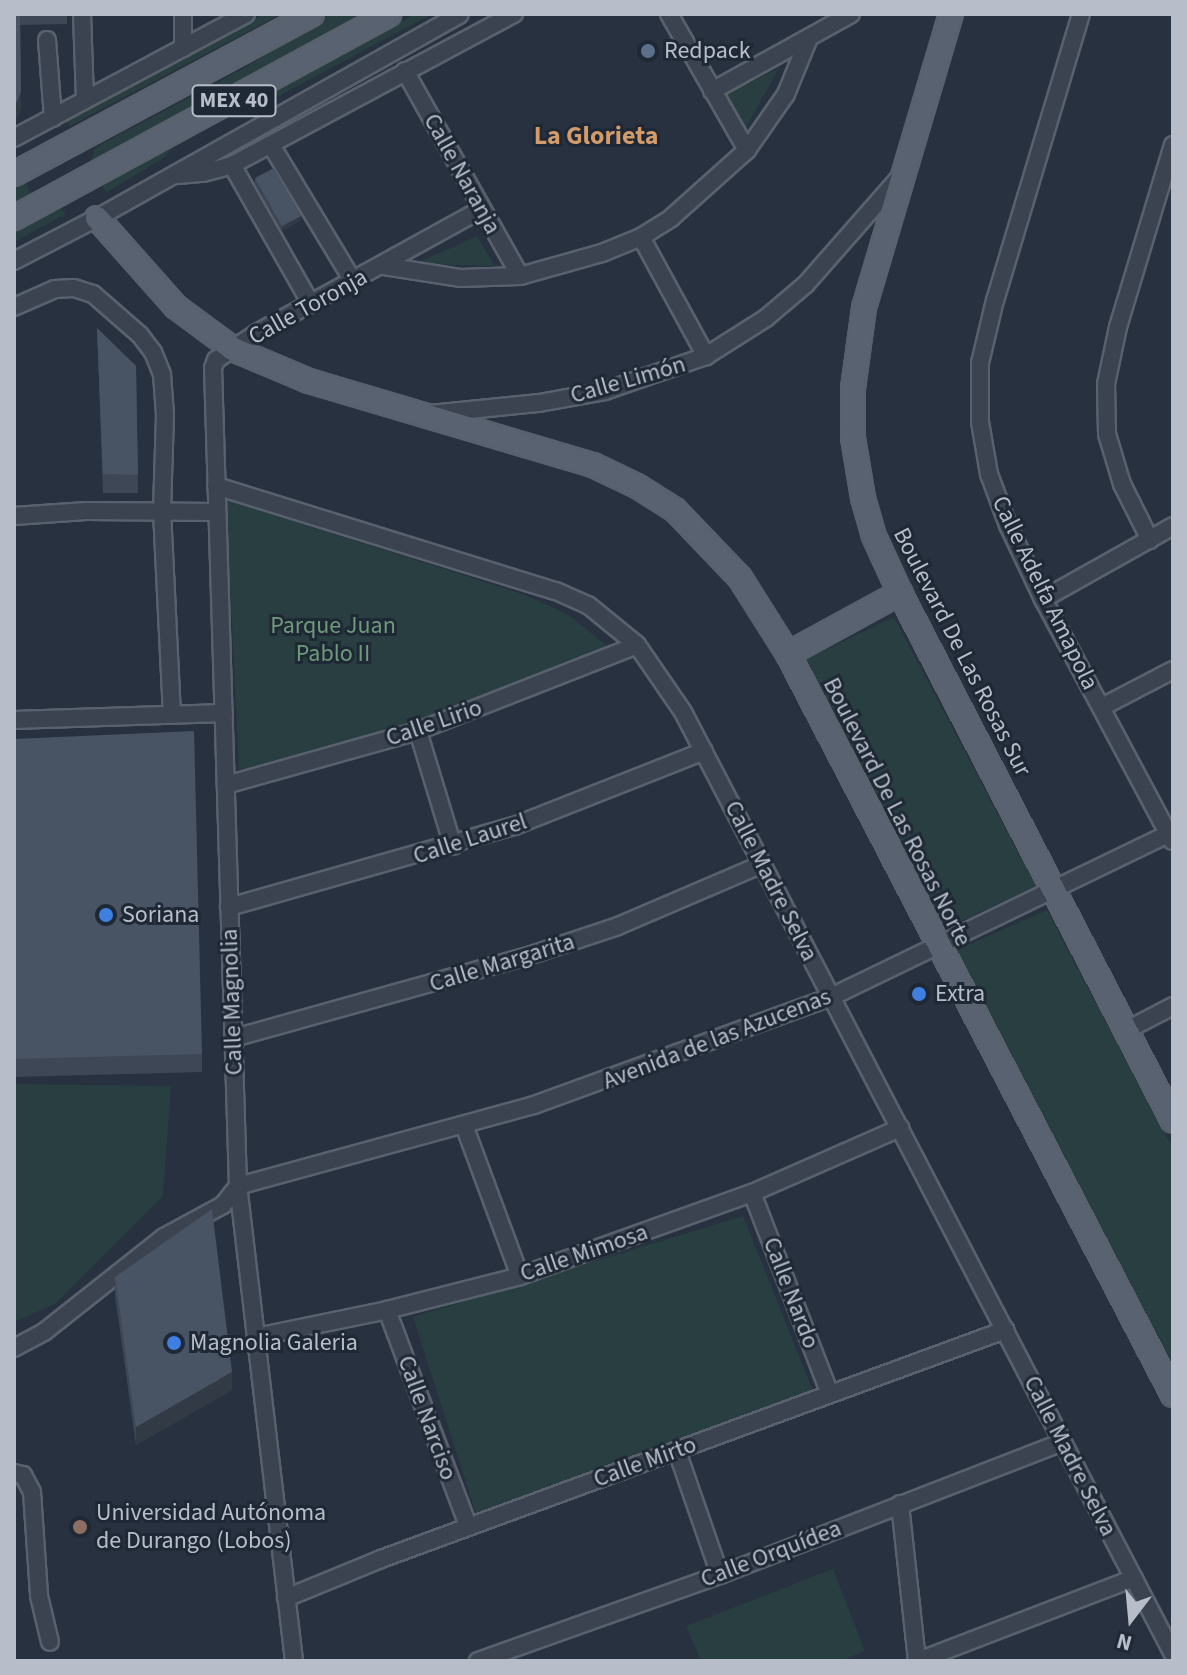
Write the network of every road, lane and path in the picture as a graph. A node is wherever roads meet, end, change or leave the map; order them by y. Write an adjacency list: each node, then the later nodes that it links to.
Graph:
1 (82, 14): 18 (street)
2 (183, 14): 14 (street)
3 (246, 14): 14 (street)
4 (312, 14): 26 (main road, MEX 40)
5 (389, 14): 30 (main road, MEX 40)
6 (460, 14): 17 (street)
7 (514, 14): 15 (street)
8 (669, 14): 16 (street)
9 (851, 14): 12 (street)
10 (951, 14): 27 (main road, Boulevard De Las Rosas Sur)
11 (1081, 14): 49 (street, Calle Adelfa Amapola)
12 (809, 38): 16 (street); 24 (street, Calle Toronja)
13 (47, 40): 19 (street)
14 (183, 48): 18 (street)
15 (405, 71): 20 (street); 29 (street, Calle Naranja)
16 (712, 91): 24 (street)
17 (305, 98): 20 (street); 28 (street)
18 (85, 100): 19 (street)
19 (53, 118): 21 (street)
20 (291, 133): 22 (street)
21 (14, 138)
22 (271, 145): 25 (street); 36 (street)
23 (1173, 145): 47 (street)
24 (747, 150): 32 (street, Calle Toronja)
25 (232, 165): 28 (street); 37 (street)
26 (14, 174)
27 (902, 174): 40 (street, Calle Limón); 48 (main road, Boulevard De Las Rosas Sur)
28 (172, 175): 31 (street)
29 (480, 210): 34 (street, Calle Toronja); 35 (street, Calle Naranja)
30 (14, 218)
31 (97, 218): 33 (street); 39 (main road, Boulevard De Las Rosas Norte)
32 (641, 237): 35 (street, Calle Toronja); 40 (street)
33 (14, 261)
34 (384, 266): 35 (street, Calle Toronja); 36 (street, Calle Toronja)
35 (520, 276)
36 (353, 281): 37 (street, Calle Toronja)
37 (311, 304): 39 (street, Calle Toronja)
38 (14, 307): 43 (street)
39 (233, 349): 41 (main road, Boulevard De Las Rosas Norte); 42 (street, Calle Magnolia)
40 (706, 356): 41 (street, Calle Limón)
41 (425, 414): 51 (main road, Boulevard De Las Rosas Norte)
42 (216, 486): 44 (street, Calle Magnolia); 50 (street, Calle Madre Selva)
43 (162, 511): 44 (street); 45 (street); 55 (street)
44 (217, 512): 54 (street, Calle Magnolia)
45 (14, 516)
46 (1173, 526): 47 (street)
47 (1150, 540): 49 (street)
48 (900, 593): 51 (main road); 63 (main road, Boulevard De Las Rosas Sur)
49 (1043, 599): 53 (street, Calle Adelfa Amapola)
50 (637, 645): 57 (street, Calle Lirio); 58 (street, Calle Madre Selva)
51 (788, 654): 65 (main road, Boulevard De Las Rosas Norte)
52 (1173, 670): 53 (street)
53 (1102, 707): 60 (street, Calle Adelfa Amapola)
54 (224, 713): 55 (street); 59 (street, Calle Magnolia)
55 (172, 715): 56 (street)
56 (14, 720)
57 (418, 731): 59 (street, Calle Lirio); 61 (street)
58 (704, 751): 61 (street, Calle Laurel); 62 (street, Calle Madre Selva)
59 (226, 785): 64 (street, Calle Magnolia)
60 (1171, 836): 63 (street, Avenida de las Azucenas)
61 (453, 846): 64 (street, Calle Laurel)
62 (763, 864): 66 (street, Calle Madre Selva); 69 (street, Calle Margarita)
63 (1055, 891): 65 (street, Avenida de las Azucenas); 68 (main road, Boulevard De Las Rosas Sur)
64 (229, 907): 69 (street, Calle Magnolia)
65 (937, 946): 66 (street, Avenida de las Azucenas); 81 (main road, Boulevard De Las Rosas Norte)
66 (831, 997): 71 (street, Avenida de las Azucenas); 72 (street, Calle Madre Selva)
67 (1173, 1006): 68 (street)
68 (1125, 1031): 70 (main road, Boulevard De Las Rosas Sur)
69 (234, 1038): 73 (street, Calle Magnolia)
70 (1173, 1121)
71 (464, 1125): 73 (street, Avenida de las Azucenas); 75 (street)
72 (900, 1128): 74 (street, Calle Mimosa); 77 (street, Calle Madre Selva)
73 (238, 1186): 78 (street, Calle Magnolia); 79 (street)
74 (752, 1193): 75 (street, Calle Mimosa); 80 (street, Calle Nardo)
75 (520, 1276): 76 (street, Calle Mimosa)
76 (387, 1310): 78 (street, Calle Mimosa); 86 (street, Calle Narciso)
77 (1005, 1330): 80 (street, Calle Mirto); 82 (street, Calle Madre Selva)
78 (256, 1337): 89 (street, Calle Magnolia)
79 (14, 1348)
80 (829, 1392): 83 (street, Calle Mirto)
81 (1173, 1395)
82 (1063, 1442): 85 (street, Calle Orquídea); 88 (street, Calle Madre Selva)
83 (677, 1451): 86 (street, Calle Mirto); 87 (street)
84 (14, 1473): 90 (street)
85 (900, 1504): 87 (street, Calle Orquídea); 94 (street)
86 (468, 1526): 89 (street, Calle Mirto)
87 (720, 1575): 93 (street, Calle Orquídea)
88 (1134, 1578): 91 (street, Calle Madre Selva); 94 (street)
89 (286, 1598): 92 (street, Calle Magnolia)
90 (50, 1642)
91 (1173, 1654)
92 (294, 1661)
93 (478, 1661)
94 (918, 1661)

